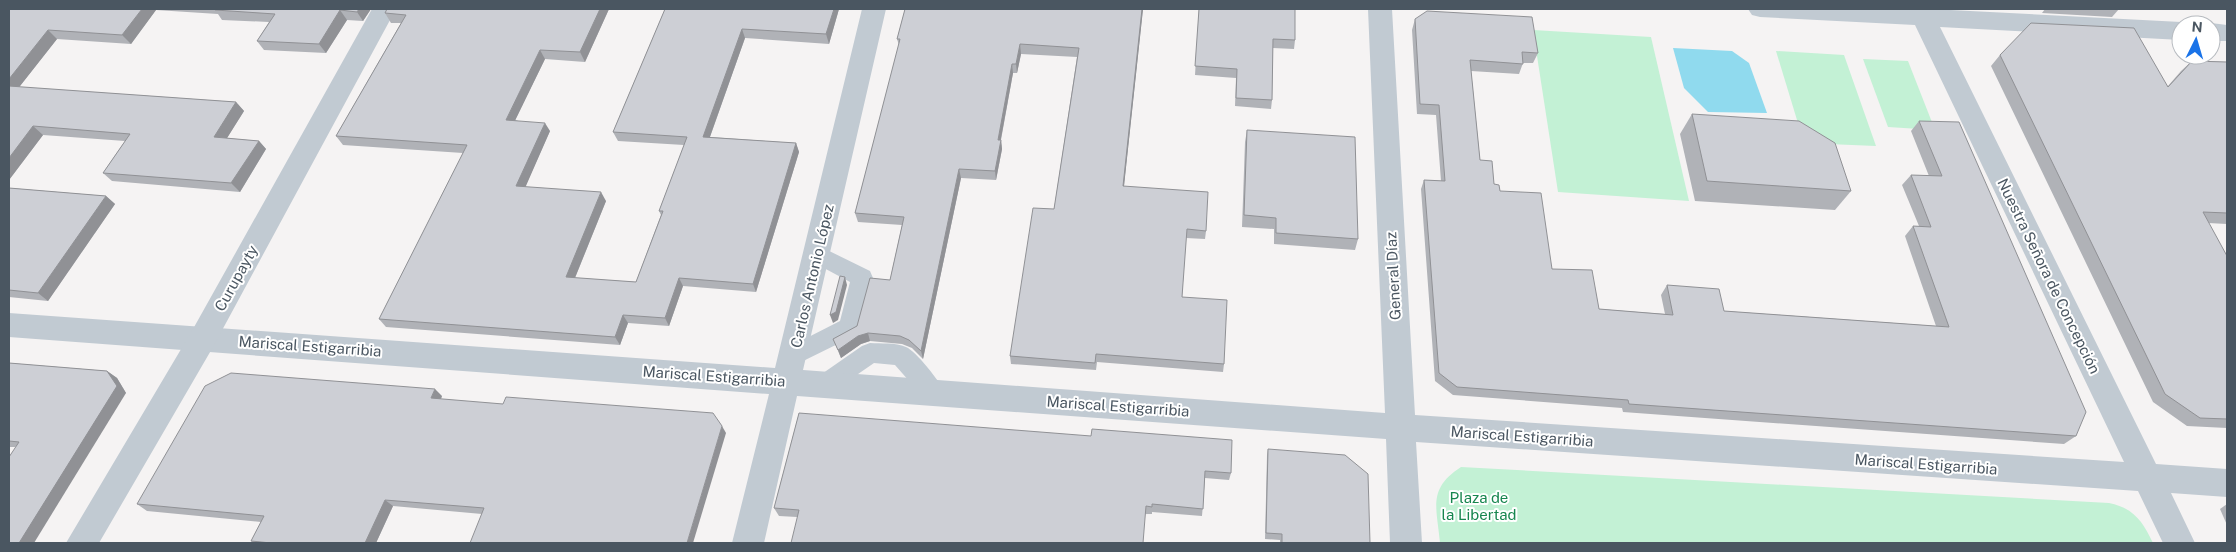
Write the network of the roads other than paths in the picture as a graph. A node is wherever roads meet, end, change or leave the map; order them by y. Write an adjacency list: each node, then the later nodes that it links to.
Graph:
1 (384, 9): 10 (street, Curupayty)
2 (874, 9): 7 (street, Carlos Antonio López)
3 (1380, 9): 15 (street, General Díaz)
4 (1760, 9): 5 (street)
5 (1921, 13): 6 (street); 16 (street, Nuestra Señora de Concepción)
6 (2171, 30)
7 (817, 254): 9 (lane); 12 (street, Carlos Antonio López)
8 (9, 325): 10 (street, Mariscal Estigarribia)
9 (850, 327): 11 (lane); 12 (lane)
10 (203, 338): 12 (street, Mariscal Estigarribia); 18 (street, Curupayty)
11 (870, 353): 13 (lane); 14 (lane)
12 (791, 369): 13 (street, Mariscal Estigarribia); 19 (street, Carlos Antonio López)
13 (824, 385): 14 (street, Mariscal Estigarribia)
14 (933, 392): 15 (street, Mariscal Estigarribia)
15 (1400, 428): 16 (street, Mariscal Estigarribia); 20 (street, General Díaz)
16 (2148, 479): 17 (street, Mariscal Estigarribia); 21 (street, Nuestra Señora de Concepción)
17 (2227, 483)
18 (82, 543)
19 (748, 543)
20 (1406, 543)
21 (2179, 543)

